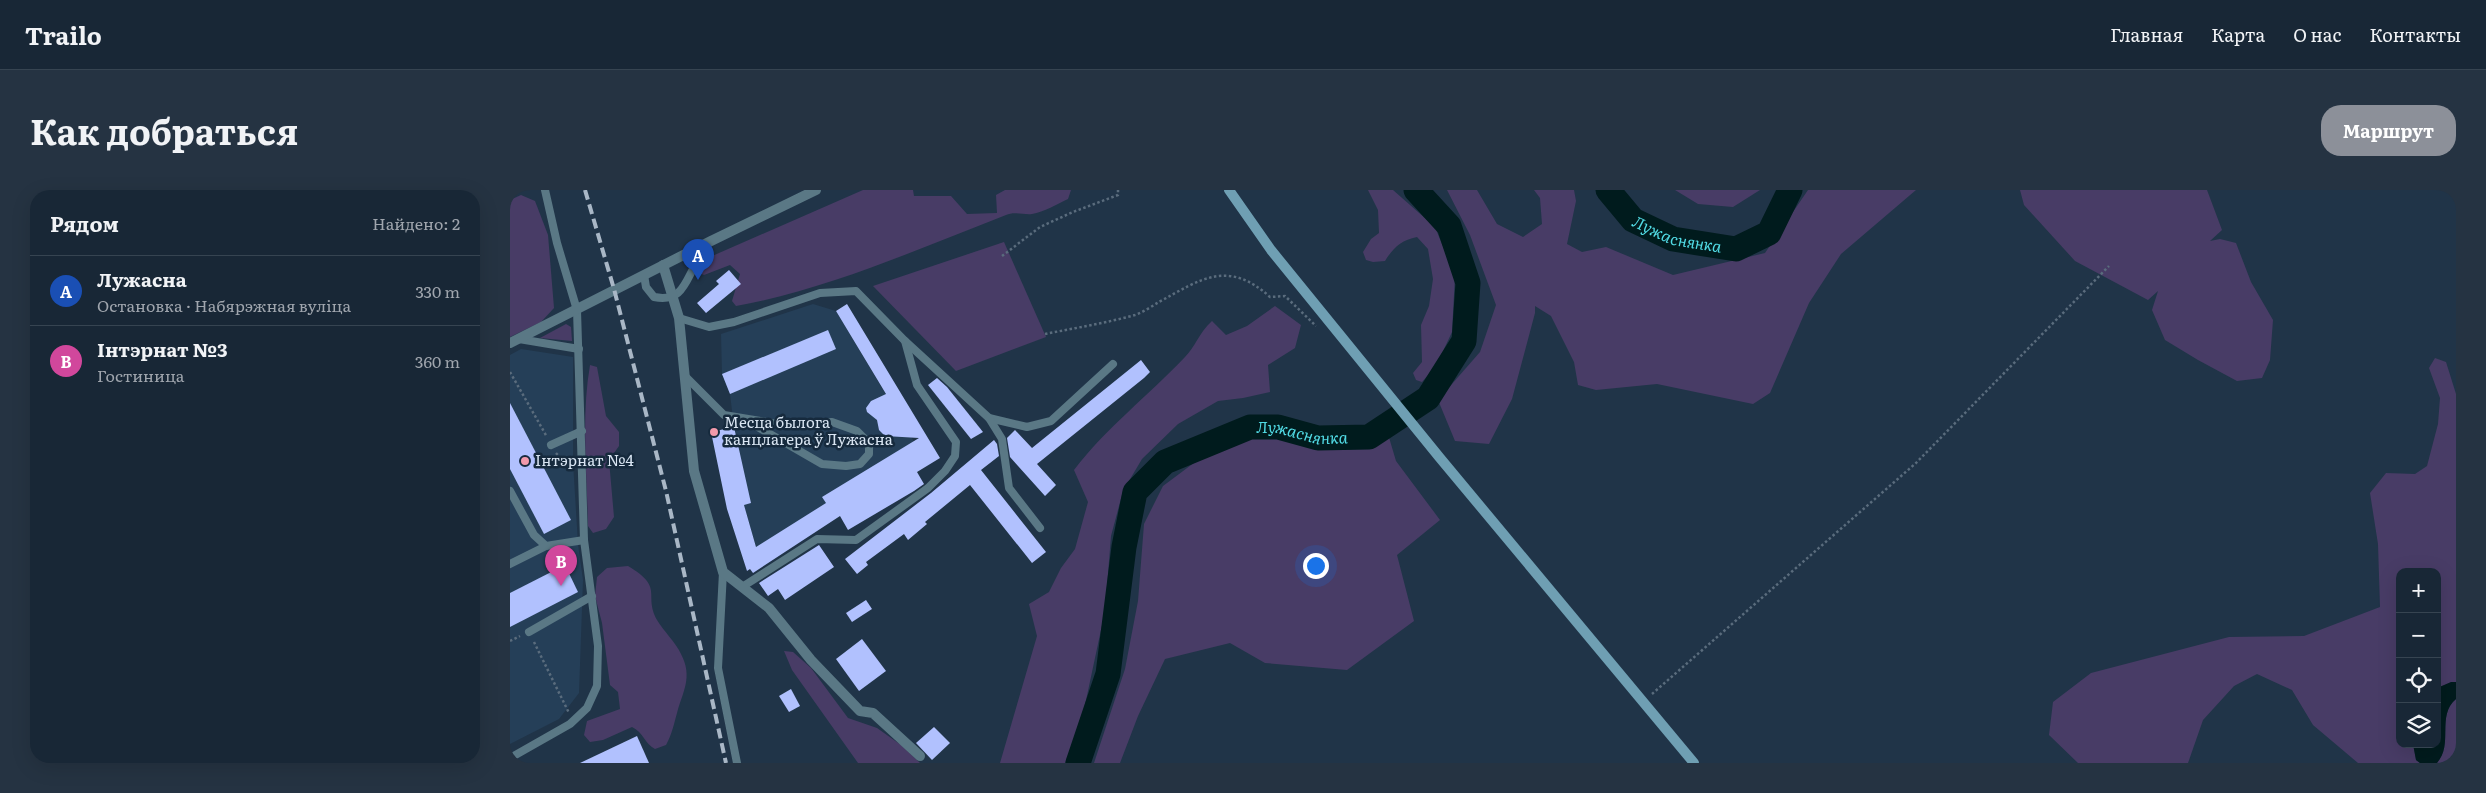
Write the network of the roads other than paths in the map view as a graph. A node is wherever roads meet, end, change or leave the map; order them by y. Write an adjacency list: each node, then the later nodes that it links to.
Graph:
1 (545, 190): 8 (lane)
2 (816, 190): 4 (street)
3 (1229, 190): 31 (main road)
4 (711, 241): 5 (street); 7 (lane)
5 (663, 265): 6 (street); 7 (street)
6 (644, 275): 7 (lane); 8 (street)
7 (672, 297): 9 (street)
8 (577, 310): 10 (street); 12 (lane)
9 (679, 318): 11 (lane); 14 (street)
10 (514, 341): 12 (lane)
11 (905, 341): 15 (lane); 25 (lane)
12 (579, 349): 17 (lane)
13 (1113, 364): 15 (lane)
14 (685, 376): 16 (lane); 24 (street)
15 (989, 418): 20 (lane)
16 (744, 419): 16 (lane)
17 (582, 430): 18 (lane); 21 (lane)
18 (551, 445)
19 (510, 491): 22 (lane)
20 (1040, 528)
21 (584, 540): 22 (lane); 26 (lane)
22 (546, 546): 23 (lane)
23 (510, 564)
24 (723, 572): 25 (street); 30 (lane)
25 (742, 587): 28 (street)
26 (592, 596): 27 (lane); 29 (lane)
27 (528, 632)
28 (920, 756)
29 (510, 758)
30 (736, 763)
31 (1694, 763)

